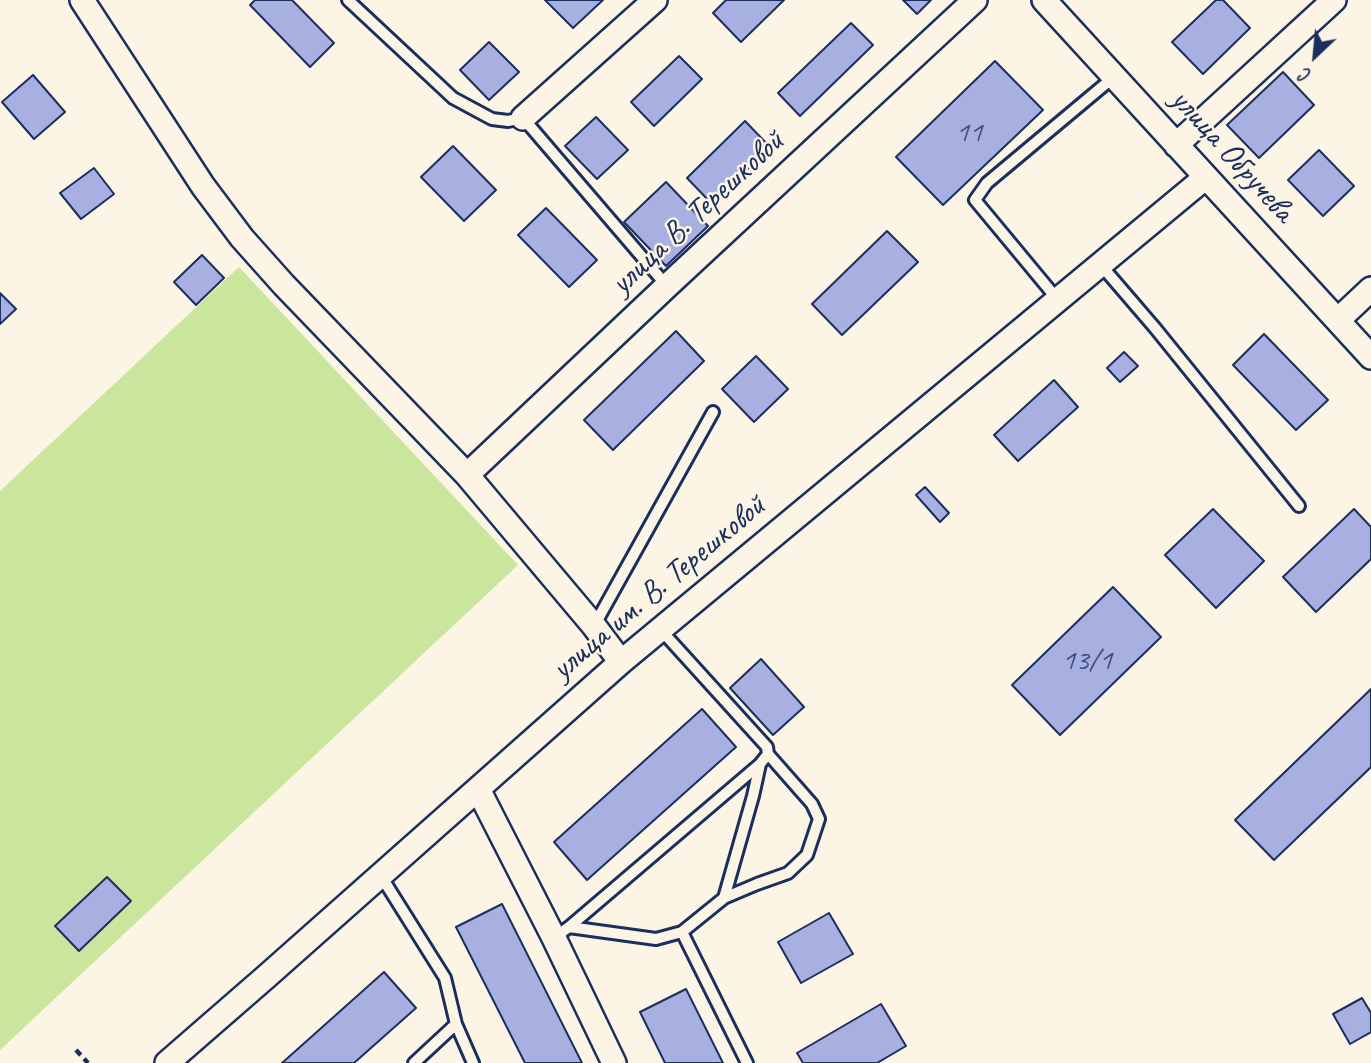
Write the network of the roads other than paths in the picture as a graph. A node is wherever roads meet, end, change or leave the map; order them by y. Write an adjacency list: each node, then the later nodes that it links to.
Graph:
1 (82, 0): 18 (street)
2 (348, 0): 8 (lane)
3 (655, 0): 8 (street)
4 (975, 0): 12 (street, улица В. Терешковой)
5 (1044, 0): 7 (street, улица Обручева)
6 (1334, 0): 9 (street)
7 (1115, 76): 9 (street, улица Обручева); 14 (lane)
8 (523, 118): 12 (lane)
9 (1176, 145): 10 (street, улица Обручева)
10 (1206, 177): 11 (street, улица им. В. Терешковой); 15 (street, улица Обручева)
11 (1100, 264): 14 (street, улица им. В. Терешковой); 19 (lane)
12 (667, 286): 18 (street, улица В. Терешковой)
13 (1371, 289): 15 (street)
14 (1058, 300): 21 (street, улица им. В. Терешковой)
15 (1338, 320): 16 (street, улица Обручева)
16 (1371, 357)
17 (713, 412): 20 (lane)
18 (467, 475): 20 (street)
19 (1299, 506)
20 (594, 626): 22 (street)
21 (660, 629): 22 (street, улица им. В. Терешковой); 23 (lane)
22 (621, 662): 25 (street, улица им. В. Терешковой)
23 (768, 754): 24 (lane); 27 (lane)
24 (760, 764): 27 (lane); 29 (lane)
25 (478, 789): 26 (street, улица им. В. Терешковой); 29 (street)
26 (381, 876): 30 (lane); 31 (street, улица им. В. Терешковой)
27 (724, 898): 28 (lane)
28 (682, 932): 29 (lane); 35 (lane)
29 (561, 933): 34 (street)
30 (456, 1024): 32 (lane); 33 (lane)
31 (167, 1063)
32 (414, 1063)
33 (473, 1063)
34 (614, 1063)
35 (747, 1063)

